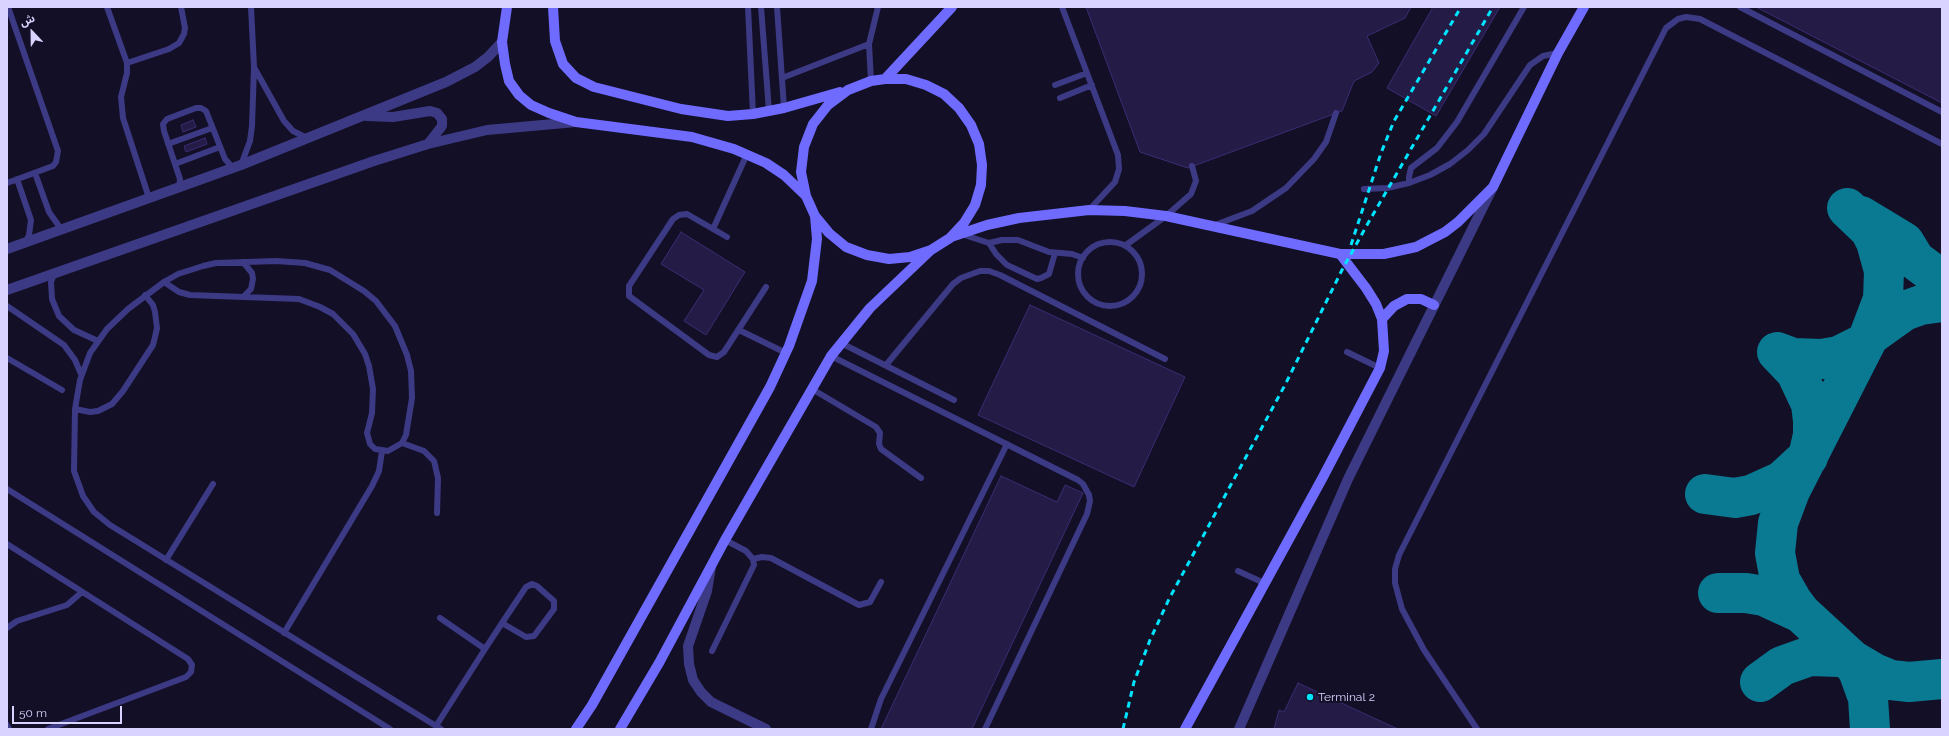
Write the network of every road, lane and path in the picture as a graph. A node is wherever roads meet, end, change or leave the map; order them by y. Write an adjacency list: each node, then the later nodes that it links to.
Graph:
1 (8, 7): 46 (lane)
2 (107, 7): 19 (lane)
3 (181, 7): 19 (lane)
4 (250, 7): 20 (lane)
5 (507, 7): 16 (main road)
6 (553, 7): 33 (main road)
7 (748, 7): 33 (lane)
8 (762, 7): 30 (lane)
9 (777, 7): 22 (lane)
10 (878, 7): 17 (lane)
11 (952, 7): 23 (main road)
12 (1062, 7): 21 (lane)
13 (1524, 7): 49 (lane)
14 (1584, 7): 18 (main road)
15 (1740, 7): 31 (lane)
16 (502, 42): 34 (street); 35 (main road)
17 (869, 44): 22 (lane); 24 (lane)
18 (1558, 53): 49 (lane); 50 (main road)
19 (127, 63): 54 (lane)
20 (254, 67): 37 (lane); 45 (lane)
21 (1087, 72): 25 (lane); 26 (lane)
22 (782, 78): 29 (lane)
23 (885, 79): 24 (main road); 63 (main road)
24 (871, 81): 27 (main road)
25 (1055, 85)
26 (1092, 85): 28 (lane); 55 (lane)
27 (848, 90): 29 (main road); 53 (main road)
28 (1060, 98)
29 (784, 108): 30 (main road)
30 (769, 111): 33 (main road)
31 (1942, 112)
32 (1336, 113): 58 (lane)
33 (753, 114)
34 (365, 116): 37 (street); 39 (street)
35 (576, 122): 39 (street); 42 (main road)
36 (212, 128): 38 (lane); 38 (lane); 41 (lane)
37 (309, 139): 45 (street)
38 (168, 144): 43 (lane)
39 (428, 144): 73 (street)
40 (1942, 144): 133 (lane)
41 (220, 147): 43 (lane); 45 (lane)
42 (748, 154): 53 (main road); 60 (lane)
43 (175, 164): 51 (lane)
44 (1192, 166): 57 (lane)
45 (237, 167): 51 (street)
46 (35, 173): 47 (lane); 59 (lane)
47 (17, 179): 48 (lane); 64 (lane)
48 (7, 183)
49 (1409, 183): 52 (lane)
50 (1493, 186): 70 (main road); 79 (street)
51 (179, 188): 54 (street)
52 (1364, 188)
53 (806, 196): 56 (main road)
54 (149, 198): 59 (street)
55 (1090, 210): 57 (main road); 61 (main road)
56 (815, 216): 68 (main road); 86 (main road)
57 (1166, 216): 58 (main road); 66 (lane)
58 (1215, 226): 70 (main road)
59 (61, 229): 64 (street)
60 (713, 229): 62 (lane); 82 (lane)
61 (961, 234): 63 (main road); 65 (lane)
62 (727, 237)
63 (950, 238): 68 (main road)
64 (26, 242): 67 (street)
65 (989, 243): 69 (lane); 69 (lane)
66 (1126, 245): 71 (lane); 71 (lane)
67 (7, 249)
68 (931, 250): 84 (main road)
69 (1055, 253): 71 (lane)
70 (1340, 254): 81 (main road)
71 (1083, 258)
72 (243, 262): 74 (lane); 78 (lane); 97 (lane)
73 (54, 274): 76 (street); 83 (lane)
74 (164, 282): 77 (lane); 78 (lane)
75 (766, 287): 82 (lane)
76 (7, 290)
77 (145, 295): 83 (lane); 96 (lane)
78 (243, 297): 99 (lane)
79 (1434, 305): 81 (main road); 132 (street)
80 (7, 306): 92 (lane)
81 (1382, 319): 91 (main road)
82 (739, 330): 86 (lane)
83 (98, 341): 92 (lane)
84 (840, 343): 87 (main road); 90 (lane)
85 (1347, 352): 91 (lane)
86 (786, 353): 126 (main road)
87 (831, 356): 93 (main road); 98 (lane)
88 (1165, 359): 90 (lane)
89 (8, 361): 94 (lane)
90 (886, 365): 95 (lane)
91 (1380, 368): 111 (main road)
92 (81, 374): 96 (lane)
93 (812, 389): 100 (lane); 104 (main road)
94 (62, 390)
95 (954, 400)
96 (75, 409): 107 (lane)
97 (402, 443): 99 (lane); 103 (lane)
98 (1007, 444): 129 (lane); 130 (lane)
99 (382, 451): 116 (lane)
100 (921, 478)
101 (213, 484): 107 (lane)
102 (7, 489): 119 (lane)
103 (436, 513)
104 (725, 540): 106 (lane); 108 (main road)
105 (7, 544): 112 (lane)
106 (753, 559): 110 (lane); 118 (lane)
107 (166, 560): 116 (lane)
108 (711, 567): 127 (main road); 128 (street)
109 (1238, 571): 111 (lane)
110 (881, 582)
111 (1264, 583): 131 (main road)
112 (82, 592): 115 (lane); 123 (lane)
113 (440, 618): 117 (lane)
114 (502, 623): 114 (lane); 117 (lane)
115 (7, 628)
116 (284, 633): 121 (lane)
117 (485, 649): 121 (lane)
118 (712, 650)
119 (382, 723): 124 (lane); 125 (lane)
120 (7, 725): 122 (lane)
121 (439, 728)
122 (8, 729)
123 (48, 729)
124 (377, 729)
125 (390, 729)
126 (576, 729)
127 (620, 729)
128 (766, 729)
129 (872, 729)
130 (985, 729)
131 (1185, 729)
132 (1239, 729)
133 (1477, 729)

